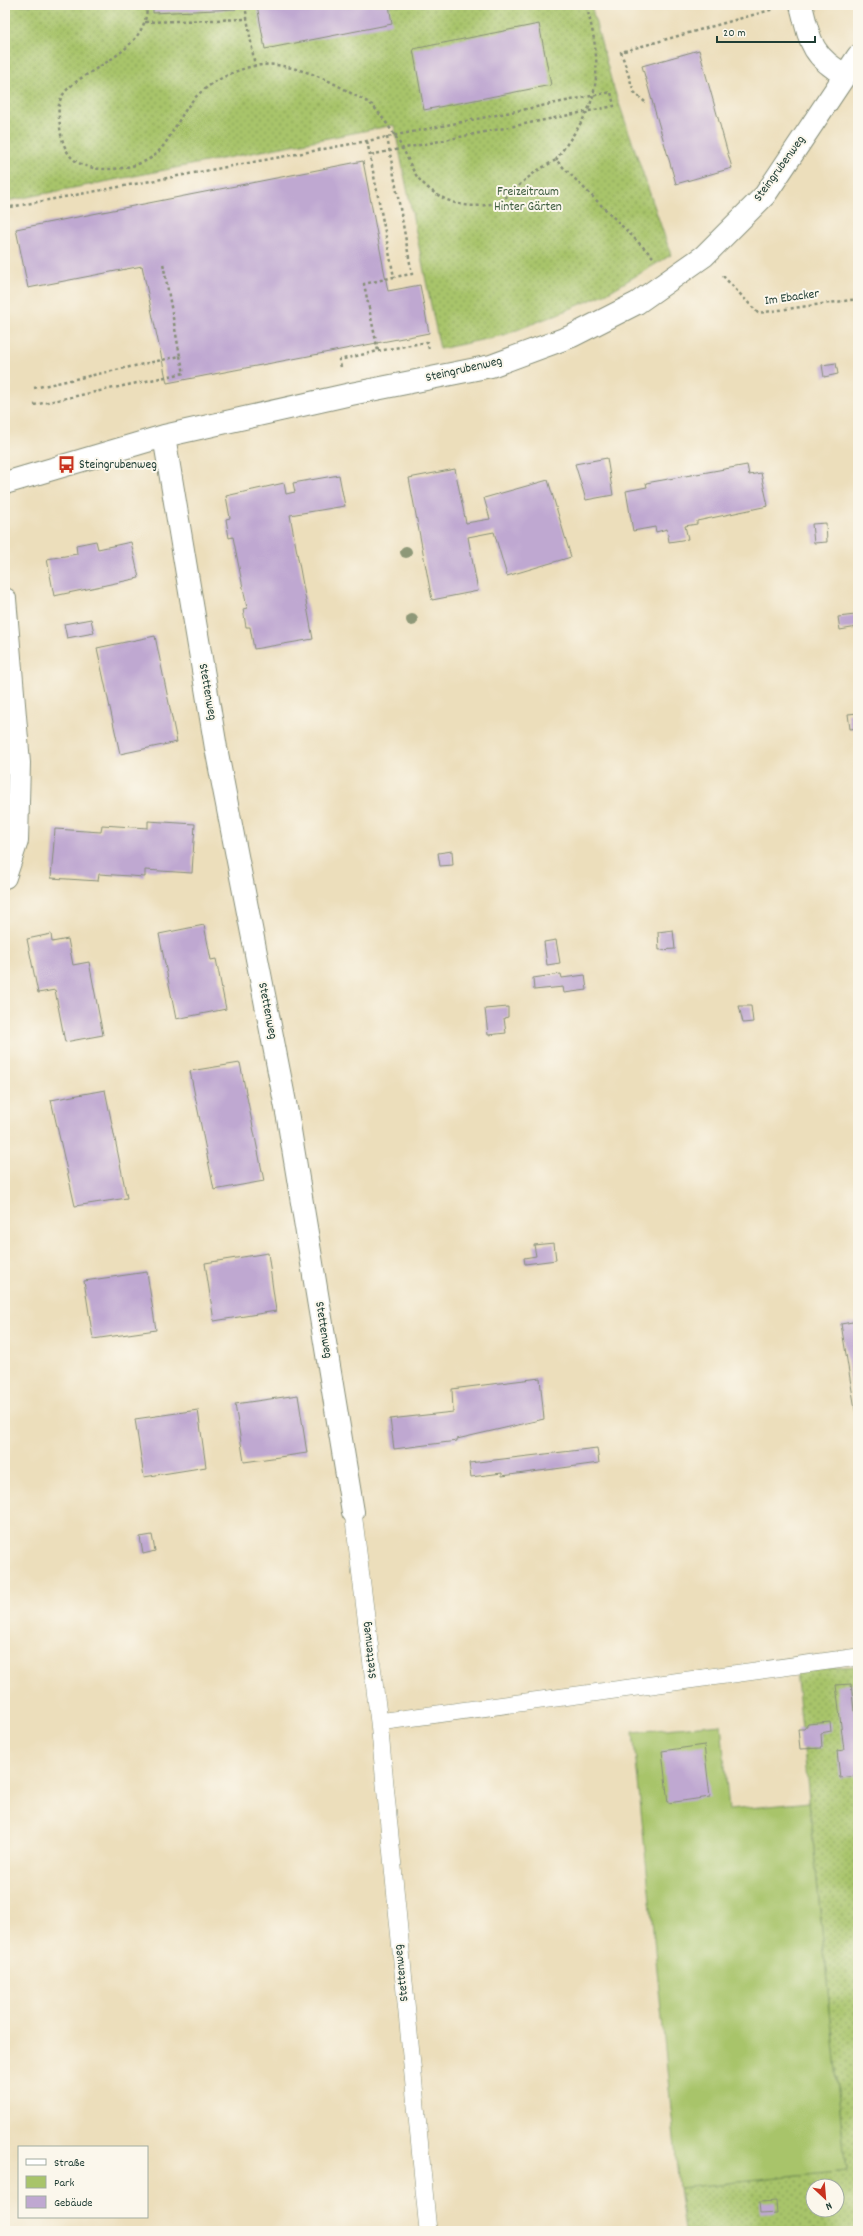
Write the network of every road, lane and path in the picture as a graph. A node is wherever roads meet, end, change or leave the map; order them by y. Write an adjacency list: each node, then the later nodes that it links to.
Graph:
1 (147, 5): 6 (path)
2 (245, 5): 5 (path)
3 (586, 5): 10 (path)
4 (790, 6): 9 (street); 11 (path)
5 (247, 19): 6 (path); 8 (path)
6 (145, 22): 8 (path)
7 (858, 56): 9 (street, Steingrubenweg)
8 (255, 67): 13 (path)
9 (845, 75): 21 (street, Steingrubenweg)
10 (592, 97): 12 (path); 12 (path); 13 (path)
11 (645, 102)
12 (586, 112): 16 (path); 19 (path)
13 (394, 135): 14 (path); 16 (path)
14 (387, 136): 15 (path); 17 (path)
15 (367, 141): 18 (path); 20 (path)
16 (403, 148): 17 (path); 19 (path)
17 (389, 151): 18 (path); 23 (path)
18 (370, 155): 23 (path)
19 (556, 160): 24 (path)
20 (5, 208)
21 (704, 256): 24 (street, Steingrubenweg); 25 (path, Im Ebacker)
22 (163, 263): 28 (path)
23 (394, 277): 27 (path)
24 (674, 279): 30 (street, Steingrubenweg)
25 (858, 299)
26 (427, 342): 27 (path)
27 (378, 351): 30 (path)
28 (180, 356): 29 (path); 31 (path)
29 (34, 388)
30 (346, 395): 32 (street, Steingrubenweg)
31 (34, 405)
32 (164, 436): 33 (street, Steingrubenweg); 36 (street, Stettenweg)
33 (5, 483)
34 (5, 599): 35 (street)
35 (5, 877)
36 (353, 1512): 38 (lane, Stettenweg)
37 (858, 1657): 38 (lane)
38 (379, 1722): 39 (lane, Stettenweg)
39 (428, 2231)

